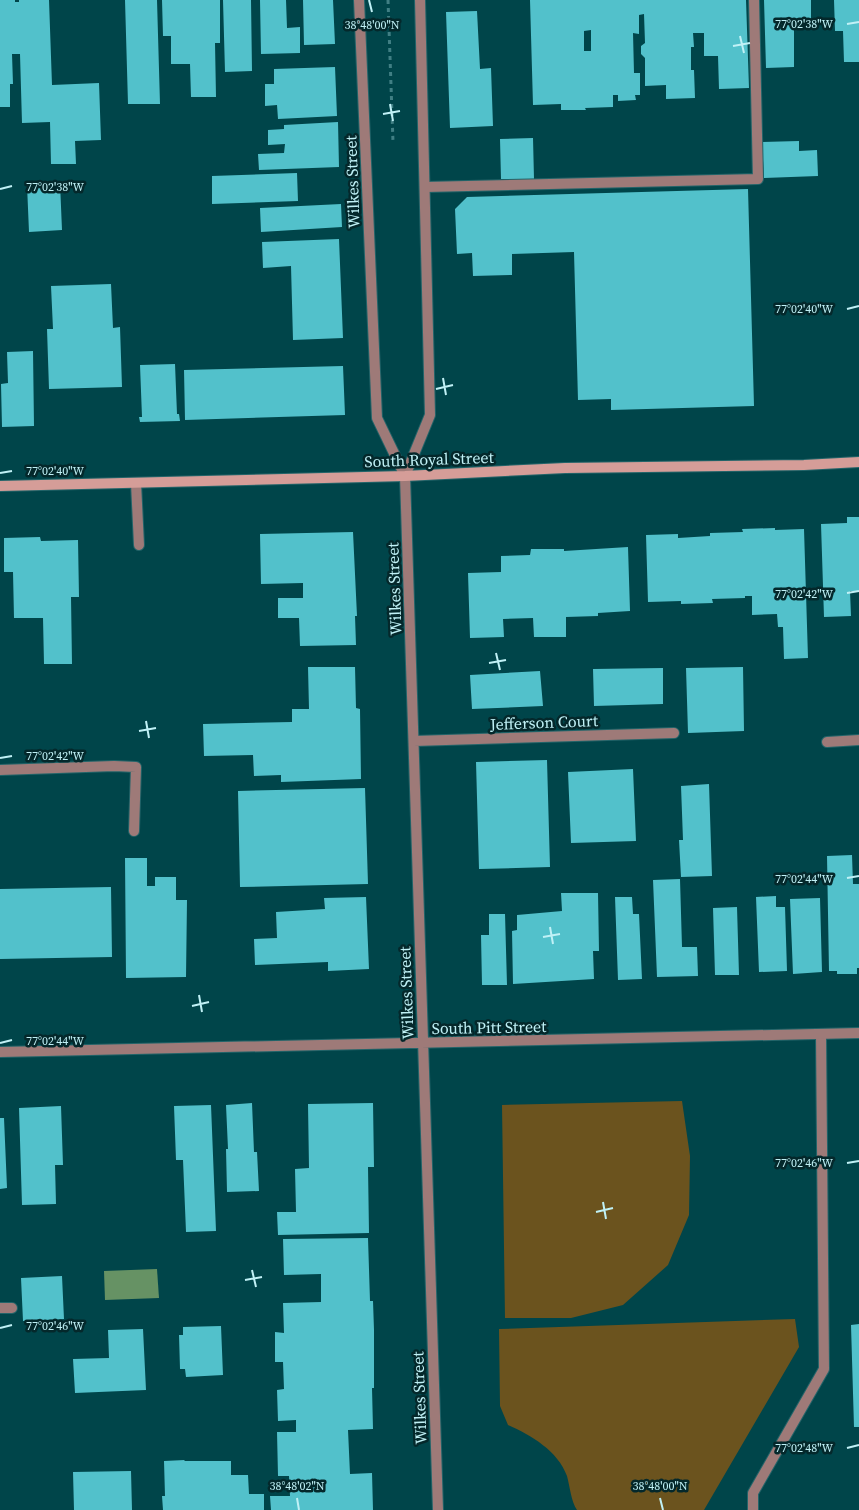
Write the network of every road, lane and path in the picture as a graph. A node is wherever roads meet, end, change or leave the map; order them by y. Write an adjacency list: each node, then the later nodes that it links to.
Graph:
1 (359, 0): 6 (street, Wilkes Street)
2 (420, 0): 4 (street, Wilkes Street)
3 (754, 0): 4 (street)
4 (425, 187): 6 (street, Wilkes Street)
5 (859, 462): 6 (main road, South Royal Street)
6 (406, 476): 7 (main road, South Royal Street); 12 (street, Wilkes Street)
7 (136, 483): 8 (main road, South Royal Street); 9 (street)
8 (0, 486)
9 (139, 545)
10 (674, 733): 12 (street, Jefferson Court)
11 (859, 740): 13 (street)
12 (414, 741): 18 (street, Wilkes Street)
13 (827, 742)
14 (0, 770): 15 (street)
15 (134, 831)
16 (859, 1033): 17 (street, South Pitt Street)
17 (821, 1034): 18 (street, South Pitt Street); 23 (street)
18 (423, 1044): 19 (street, South Pitt Street); 22 (street, Wilkes Street)
19 (0, 1052)
20 (0, 1308): 21 (street)
21 (12, 1308)
22 (438, 1510)
23 (753, 1510)

